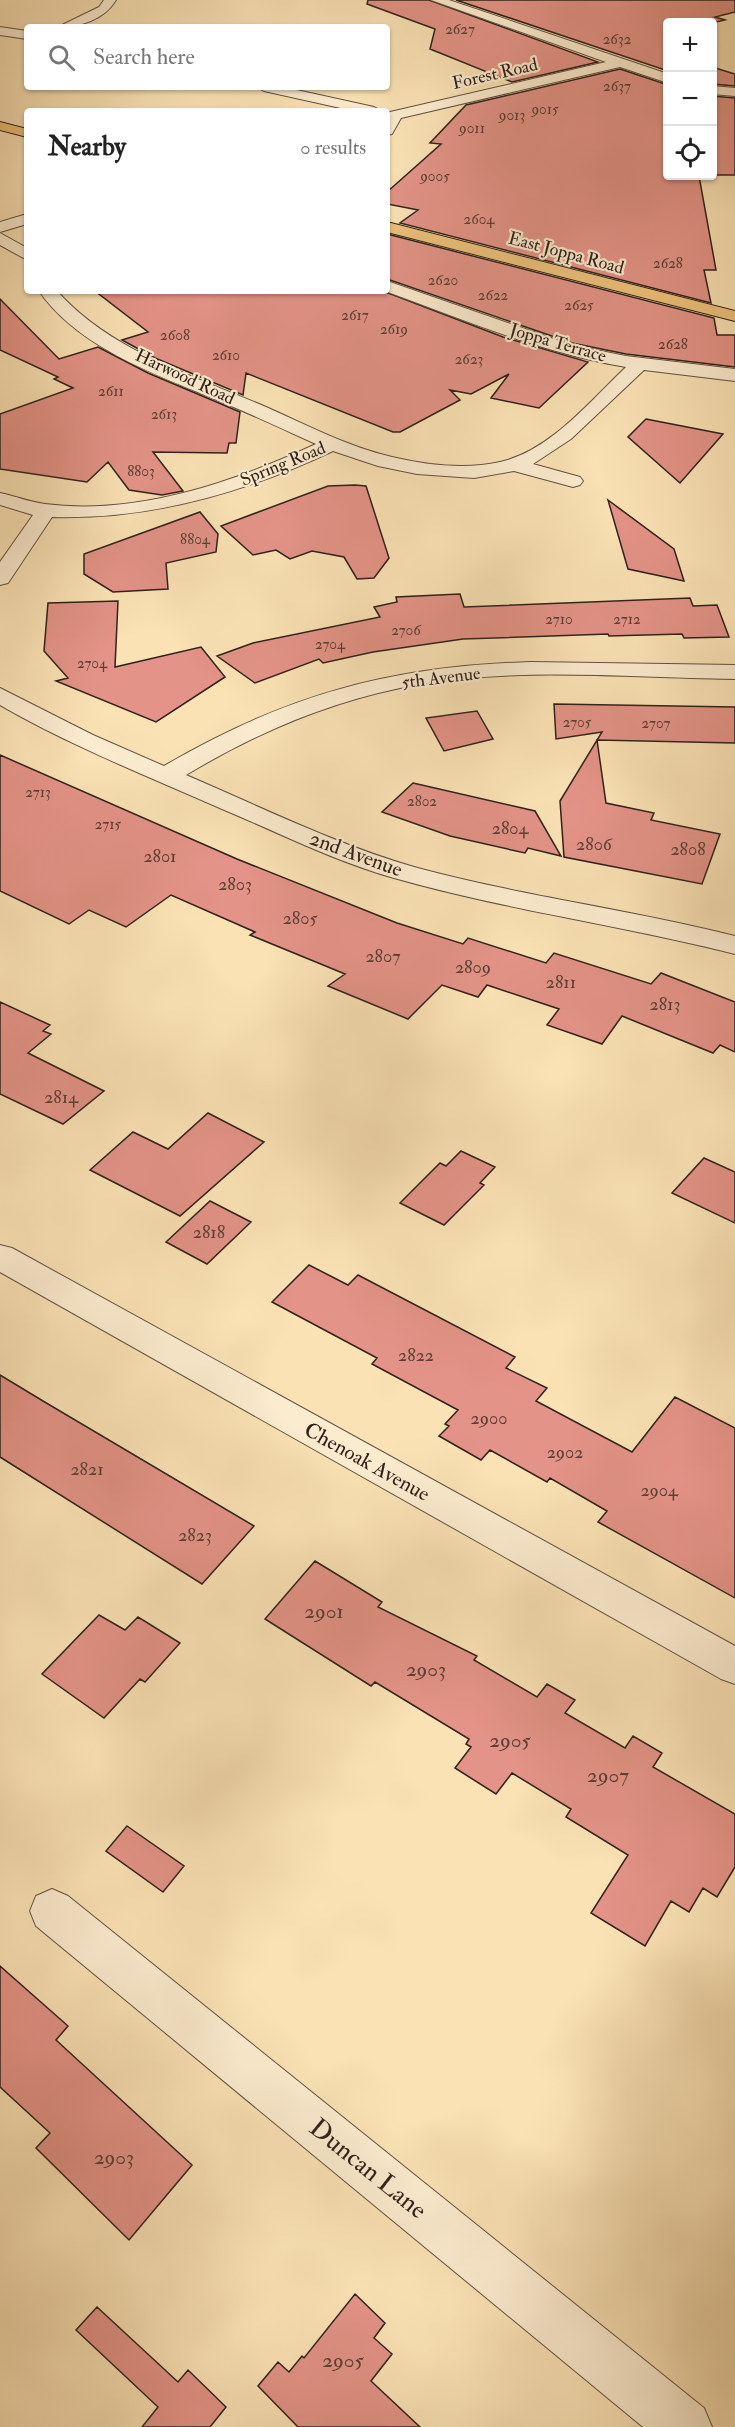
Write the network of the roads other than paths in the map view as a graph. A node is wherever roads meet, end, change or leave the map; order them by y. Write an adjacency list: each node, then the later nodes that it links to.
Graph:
1 (110, 0): 3 (street)
2 (437, 0): 6 (street)
3 (71, 24)
4 (0, 31): 5 (street)
5 (24, 35)
6 (620, 63): 7 (street); 12 (street, Forest Road)
7 (663, 77)
8 (278, 90): 11 (street)
9 (717, 90): 10 (street)
10 (735, 92)
11 (360, 108)
12 (391, 115)
13 (0, 126): 14 (main road)
14 (24, 133)
15 (24, 220): 16 (street)
16 (0, 227)
17 (390, 228): 22 (main road, East Joppa Road)
18 (0, 238): 19 (street)
19 (24, 253)
20 (390, 286): 23 (street, Joppa Terrace)
21 (51, 294): 25 (street, Harwood Road)
22 (735, 316)
23 (639, 365): 24 (street, Joppa Terrace); 26 (street, Spring Road)
24 (735, 375)
25 (334, 444): 26 (street, Spring Road); 29 (street, Spring Road)
26 (515, 465): 27 (street)
27 (573, 481)
28 (0, 499): 29 (street, Spring Road)
29 (46, 511): 30 (street)
30 (0, 578)
31 (735, 672): 33 (street, 5th Avenue)
32 (0, 695): 33 (street, 2nd Avenue)
33 (166, 776): 34 (street, 2nd Avenue)
34 (735, 945)
35 (0, 1257): 36 (street, Chenoak Avenue)
36 (735, 1666)
37 (52, 1911): 38 (street, Duncan Lane)
38 (685, 2427)

